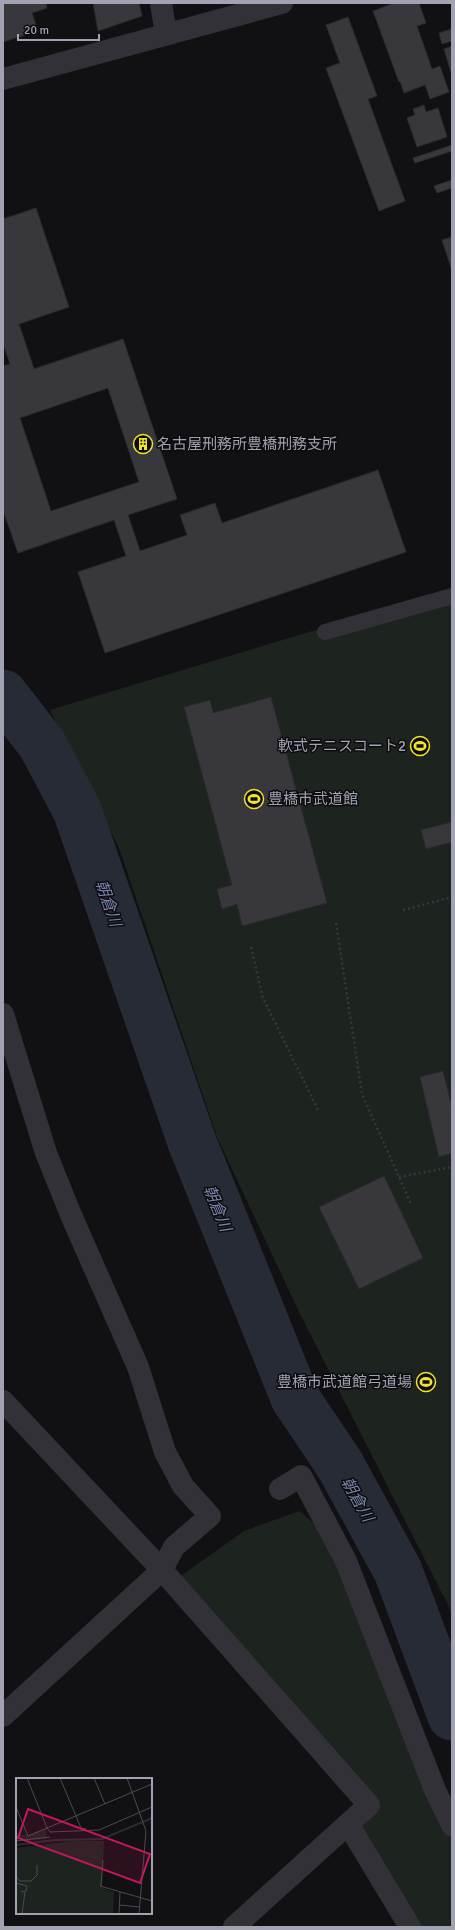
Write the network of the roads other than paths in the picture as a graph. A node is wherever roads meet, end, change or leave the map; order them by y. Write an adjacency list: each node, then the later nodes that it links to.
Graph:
1 (161, 3): 3 (street)
2 (282, 3): 3 (street)
3 (166, 35): 4 (street)
4 (3, 79)
5 (452, 596): 6 (lane)
6 (325, 632)
7 (3, 1014): 10 (street)
8 (3, 1401): 10 (street)
9 (280, 1489): 13 (street)
10 (162, 1570): 11 (street); 12 (street)
11 (3, 1716)
12 (348, 1824): 14 (street); 15 (street)
13 (452, 1825)
14 (234, 1927)
15 (410, 1927)

